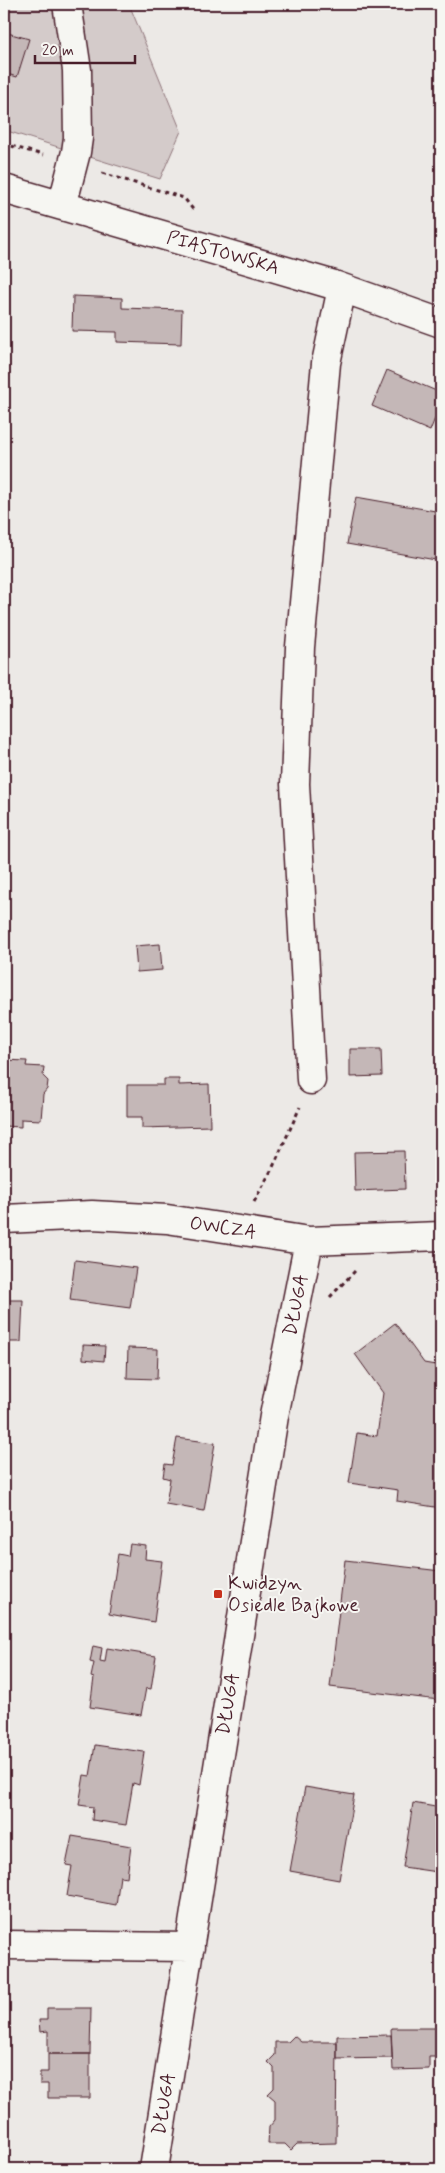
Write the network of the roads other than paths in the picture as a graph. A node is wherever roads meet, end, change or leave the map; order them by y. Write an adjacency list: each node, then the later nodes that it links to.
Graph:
1 (67, 4): 3 (street)
2 (4, 189): 3 (street, PIASTOWSKA)
3 (62, 206): 4 (street, PIASTOWSKA)
4 (342, 288): 5 (street, PIASTOWSKA); 6 (street)
5 (441, 323)
6 (311, 1080)
7 (4, 1219): 9 (street, OWCZA)
8 (441, 1236): 9 (street, OWCZA)
9 (310, 1241): 11 (street, DŁUGA)
10 (4, 1945): 11 (street)
11 (190, 1947): 12 (street, DŁUGA)
12 (154, 2169)

